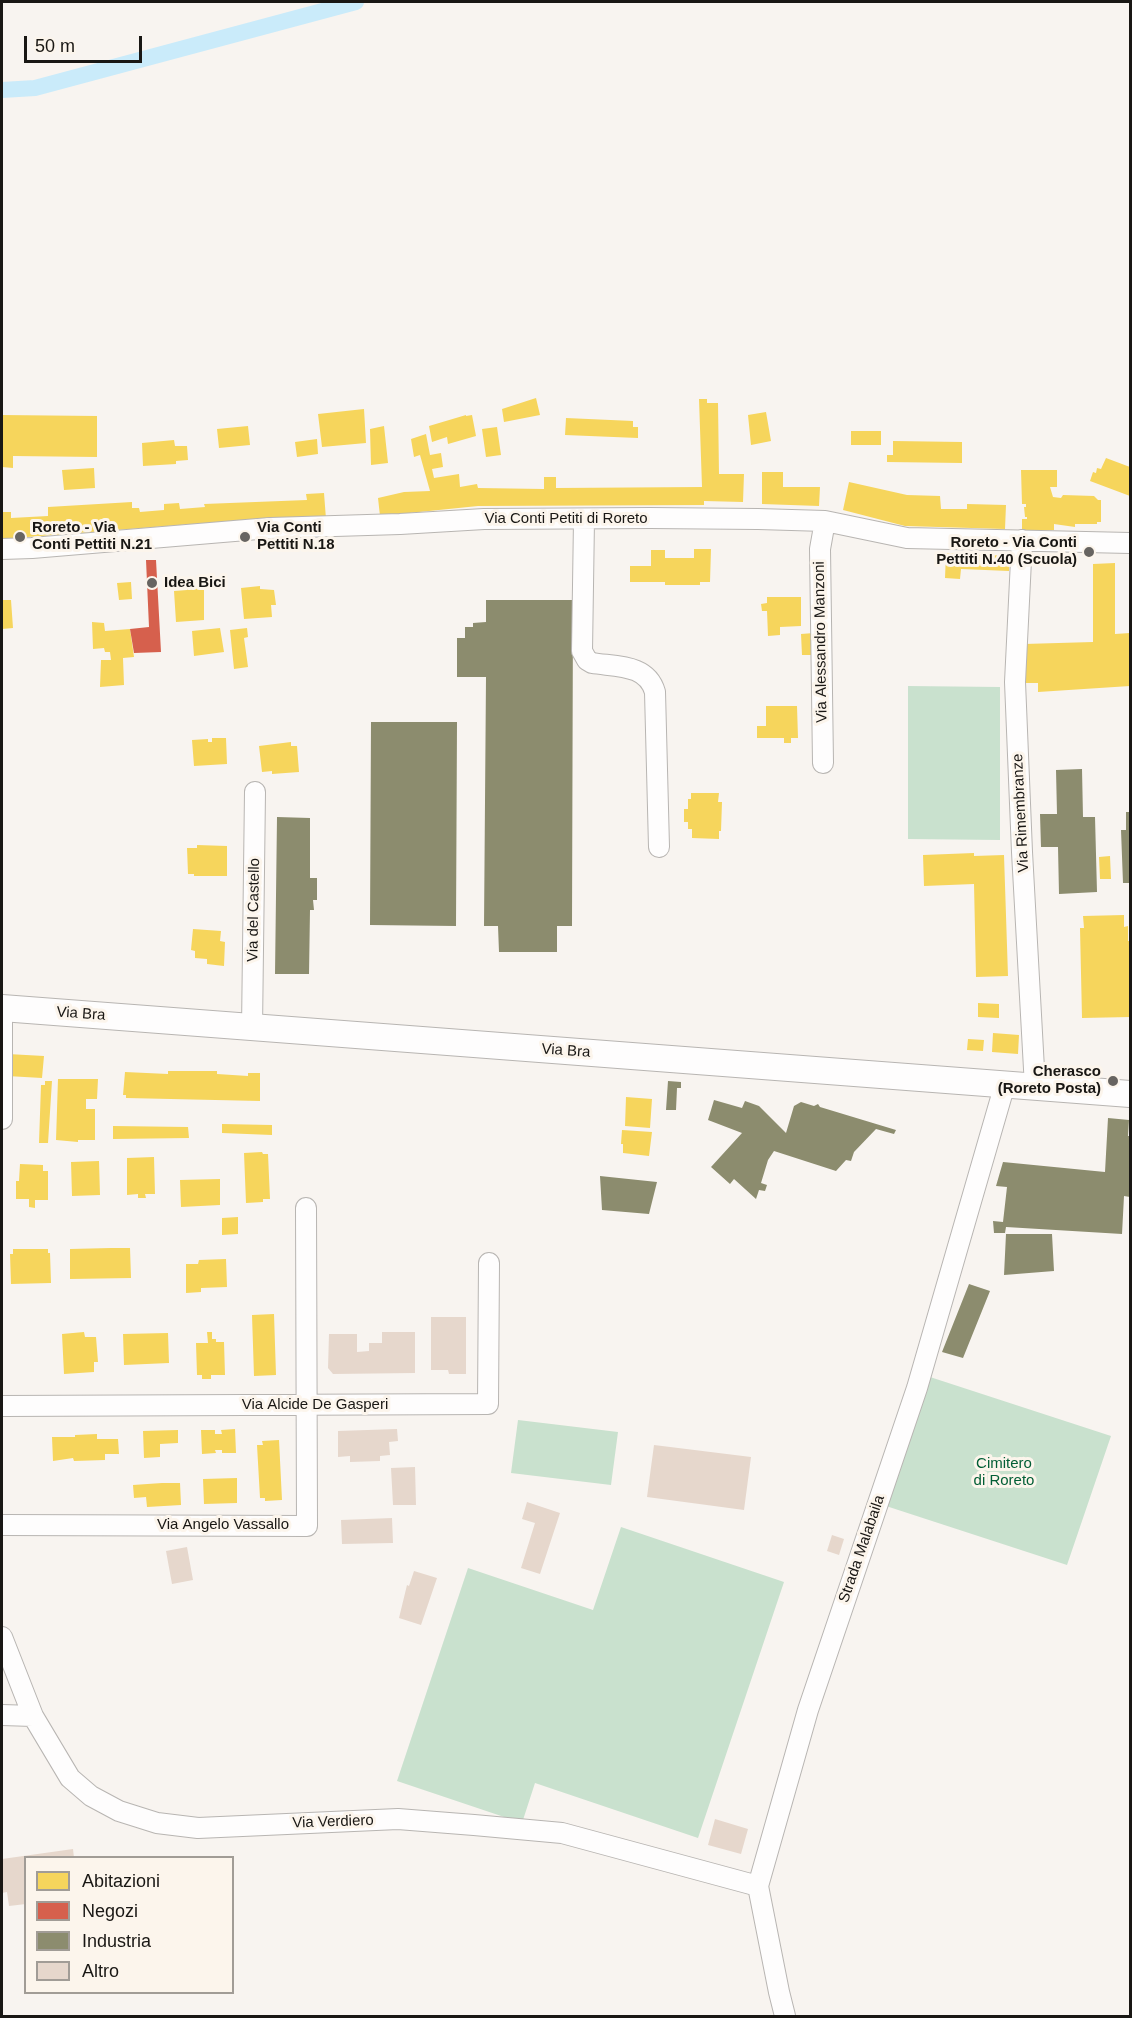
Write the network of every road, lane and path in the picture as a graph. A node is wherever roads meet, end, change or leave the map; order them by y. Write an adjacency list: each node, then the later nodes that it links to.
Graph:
1 (584, 520): 2 (street, Via Conti Petiti di Roreto); 5 (street, Via Conti Petiti di Roreto); 8 (street)
2 (825, 521): 3 (street, Via Conti Petiti di Roreto); 6 (street, Via Alessandro Manzoni)
3 (1022, 540): 4 (street, Via Conti Petiti di Roreto); 12 (street, Via Rimembranze)
4 (1131, 543)
5 (2, 549)
6 (824, 763)
7 (255, 792): 10 (street, Via del Castello)
8 (659, 847)
9 (2, 1008): 10 (main road, Via Bra); 14 (street)
10 (252, 1028): 11 (main road, Via Bra)
11 (1005, 1084): 12 (main road, Via Bra); 23 (street, Strada Malabaila)
12 (1035, 1087): 13 (main road, Via Bra)
13 (1131, 1094)
14 (2, 1119)
15 (306, 1208): 17 (street, Via Angelo Vassallo)
16 (489, 1263): 17 (street, Via Alcide De Gasperi)
17 (308, 1405): 18 (street, Via Alcide De Gasperi); 19 (street, Via Angelo Vassallo)
18 (2, 1406)
19 (2, 1524)
20 (2, 1637): 22 (street, Via Verdiero)
21 (2, 1715): 22 (street)
22 (33, 1716): 23 (street, Via Verdiero)
23 (758, 1886): 24 (street, Strada Malabaila)
24 (785, 2016)

